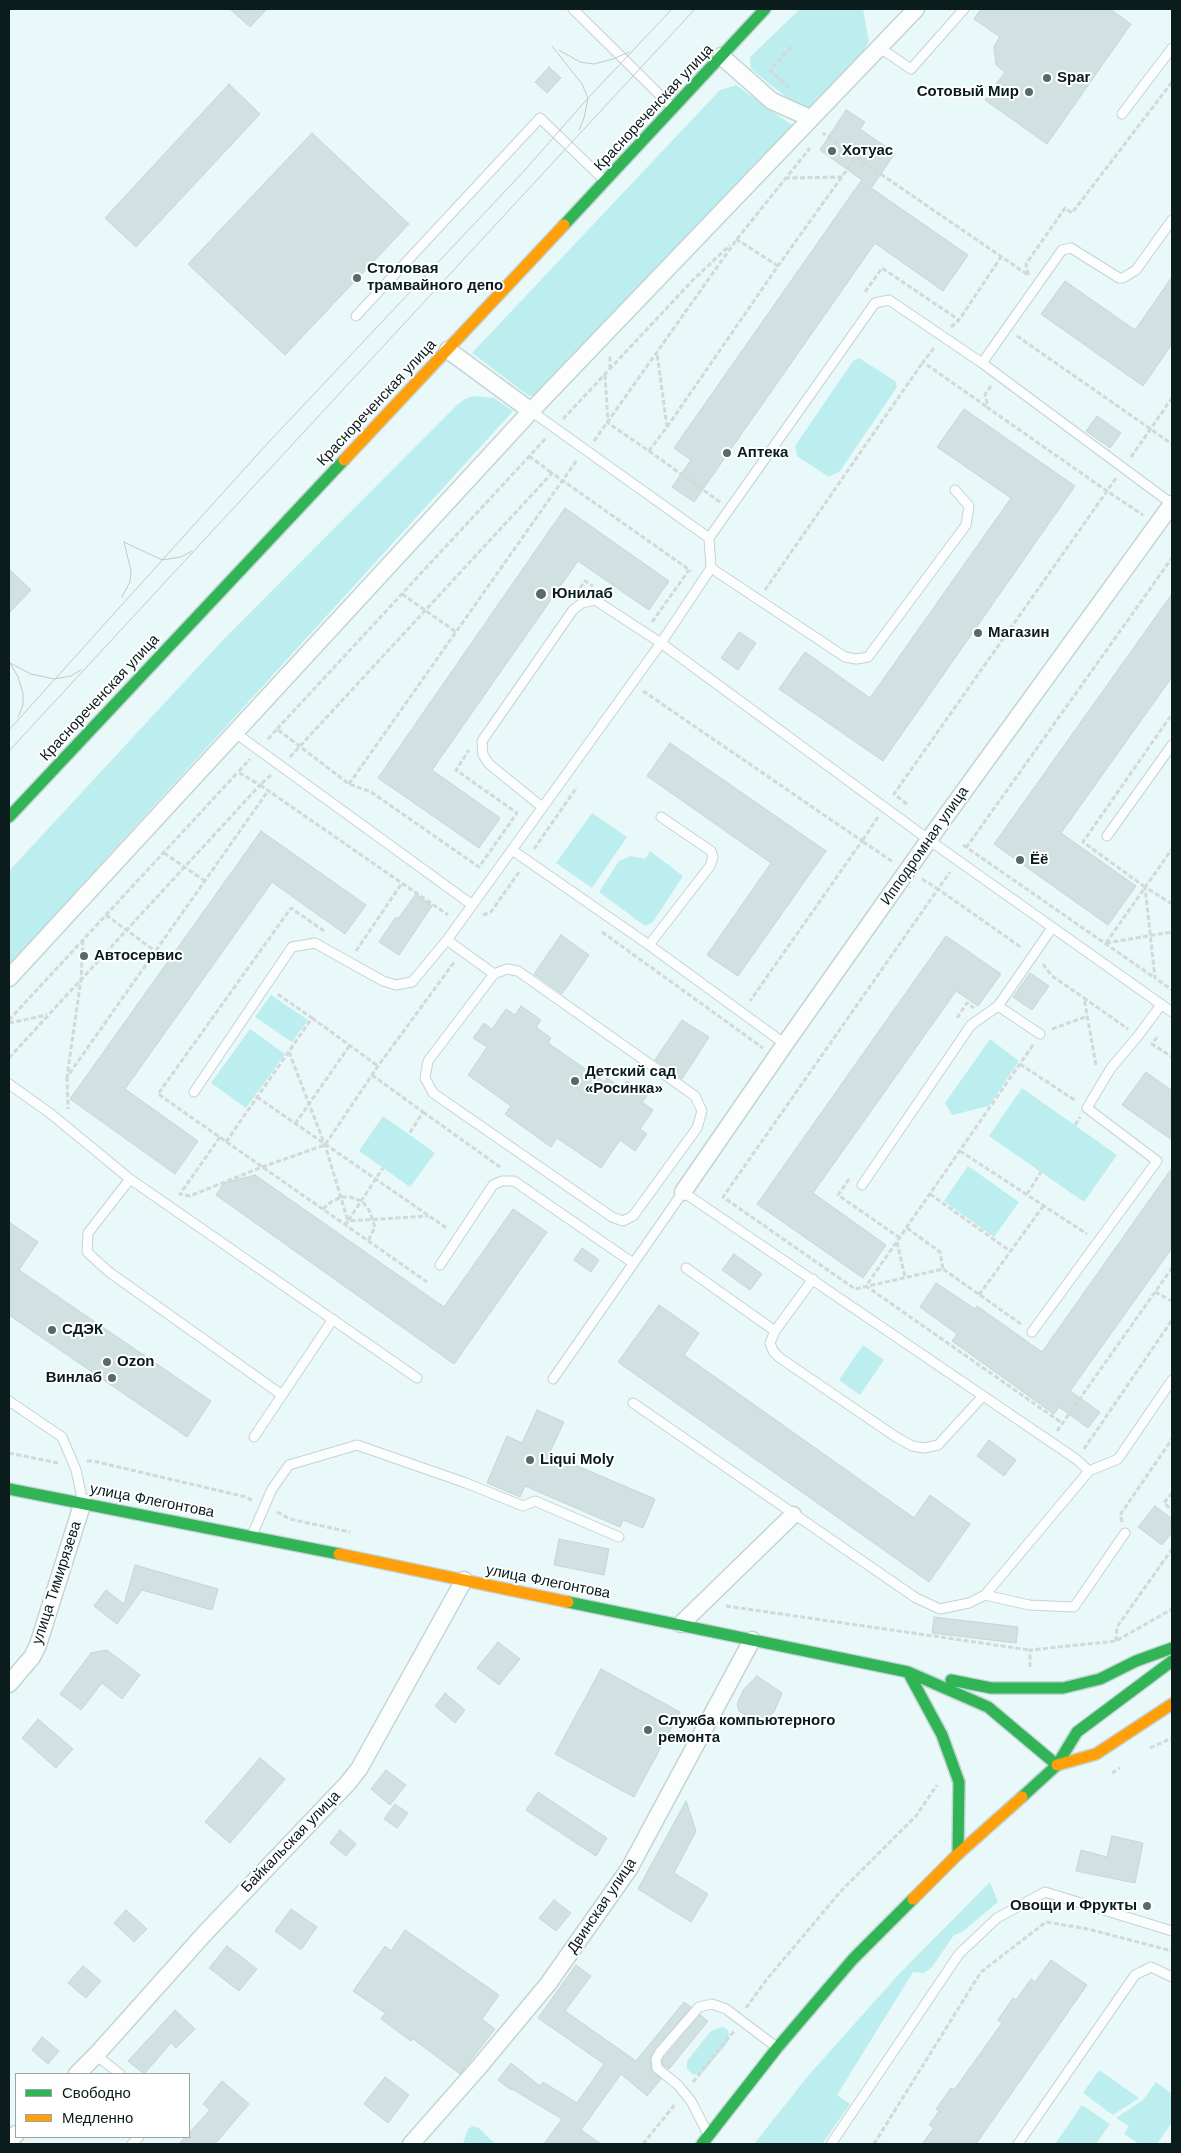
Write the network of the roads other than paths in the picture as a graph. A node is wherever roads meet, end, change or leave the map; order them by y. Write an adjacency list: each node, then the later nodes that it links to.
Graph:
1 (574, 9): 8 (lane)
2 (765, 9): 7 (main road, Краснореченская улица)
3 (916, 9): 5 (street)
4 (964, 9): 5 (lane)
5 (880, 48): 10 (street)
6 (1172, 48): 9 (lane)
7 (721, 56): 8 (main road, Краснореченская улица); 10 (street)
8 (672, 107): 11 (main road, Краснореченская улица)
9 (1122, 114)
10 (814, 124): 16 (street)
11 (606, 182): 13 (lane); 14 (main road, Краснореченская улица)
12 (1172, 220): 15 (lane)
13 (356, 316)
14 (448, 350): 16 (street); 25 (main road, Краснореченская улица)
15 (982, 362): 18 (lane); 19 (lane)
16 (531, 411): 19 (lane); 22 (street)
17 (955, 490): 20 (lane)
18 (1172, 504): 28 (street, Ипподромная улица)
19 (709, 538): 20 (lane)
20 (711, 568): 21 (lane)
21 (661, 643): 24 (lane); 24 (lane); 28 (lane)
22 (234, 732): 30 (lane); 35 (street)
23 (1172, 745): 27 (lane)
24 (542, 806): 29 (lane)
25 (9, 817)
26 (660, 817): 33 (lane)
27 (1107, 836)
28 (929, 840): 31 (lane); 40 (street, Ипподромная улица)
29 (512, 850): 30 (lane); 33 (lane)
30 (471, 904): 32 (lane)
31 (1052, 928): 36 (lane); 37 (lane)
32 (446, 940): 34 (lane); 42 (lane)
33 (648, 945): 40 (lane)
34 (494, 974): 34 (lane)
35 (9, 978)
36 (1161, 1005): 38 (lane); 52 (lane)
37 (998, 1006): 39 (lane); 44 (lane)
38 (1172, 1012)
39 (1040, 1034)
40 (785, 1044): 45 (street, Ипподромная улица)
41 (9, 1084): 43 (lane)
42 (194, 1092)
43 (130, 1178): 50 (lane); 56 (lane)
44 (862, 1185)
45 (684, 1192): 46 (lane); 49 (lane)
46 (633, 1263): 47 (lane); 54 (lane)
47 (440, 1265)
48 (686, 1268): 51 (lane)
49 (813, 1279): 51 (lane); 57 (lane)
50 (333, 1319): 53 (lane); 56 (lane)
51 (775, 1331): 57 (lane)
52 (1032, 1332)
53 (417, 1378)
54 (553, 1379)
55 (1172, 1380): 61 (lane)
56 (282, 1395): 60 (lane)
57 (983, 1396): 61 (lane)
58 (9, 1401): 63 (lane)
59 (633, 1404): 64 (lane)
60 (254, 1437)
61 (1089, 1471): 69 (lane)
62 (9, 1489): 63 (main road, улица Флегонтова)
63 (83, 1502): 66 (main road, улица Флегонтова); 75 (street, улица Тимирязева)
64 (793, 1515): 69 (lane); 70 (street)
65 (1125, 1533): 69 (lane)
66 (252, 1536): 67 (lane); 68 (main road, улица Флегонтова)
67 (619, 1537)
68 (464, 1580): 70 (main road, улица Флегонтова); 82 (street, Байкальская улица)
69 (985, 1595)
70 (681, 1624): 71 (main road, улица Флегонтова)
71 (752, 1640): 74 (main road, улица Флегонтова); 87 (street, Двинская улица)
72 (1172, 1648): 74 (main road)
73 (1172, 1661): 77 (main road)
74 (908, 1672): 77 (main road, улица Флегонтова); 78 (main road)
75 (9, 1684)
76 (1172, 1704): 77 (main road)
77 (1057, 1765): 78 (main road)
78 (958, 1854): 81 (main road)
79 (1172, 1931): 86 (lane)
80 (1172, 1977): 88 (lane)
81 (777, 2048): 85 (main road); 85 (lane)
82 (96, 2055): 83 (street, Байкальская улица); 84 (lane)
83 (78, 2073)
84 (119, 2073)
85 (706, 2140)
86 (835, 2143)
87 (411, 2144)
88 (1018, 2144)

